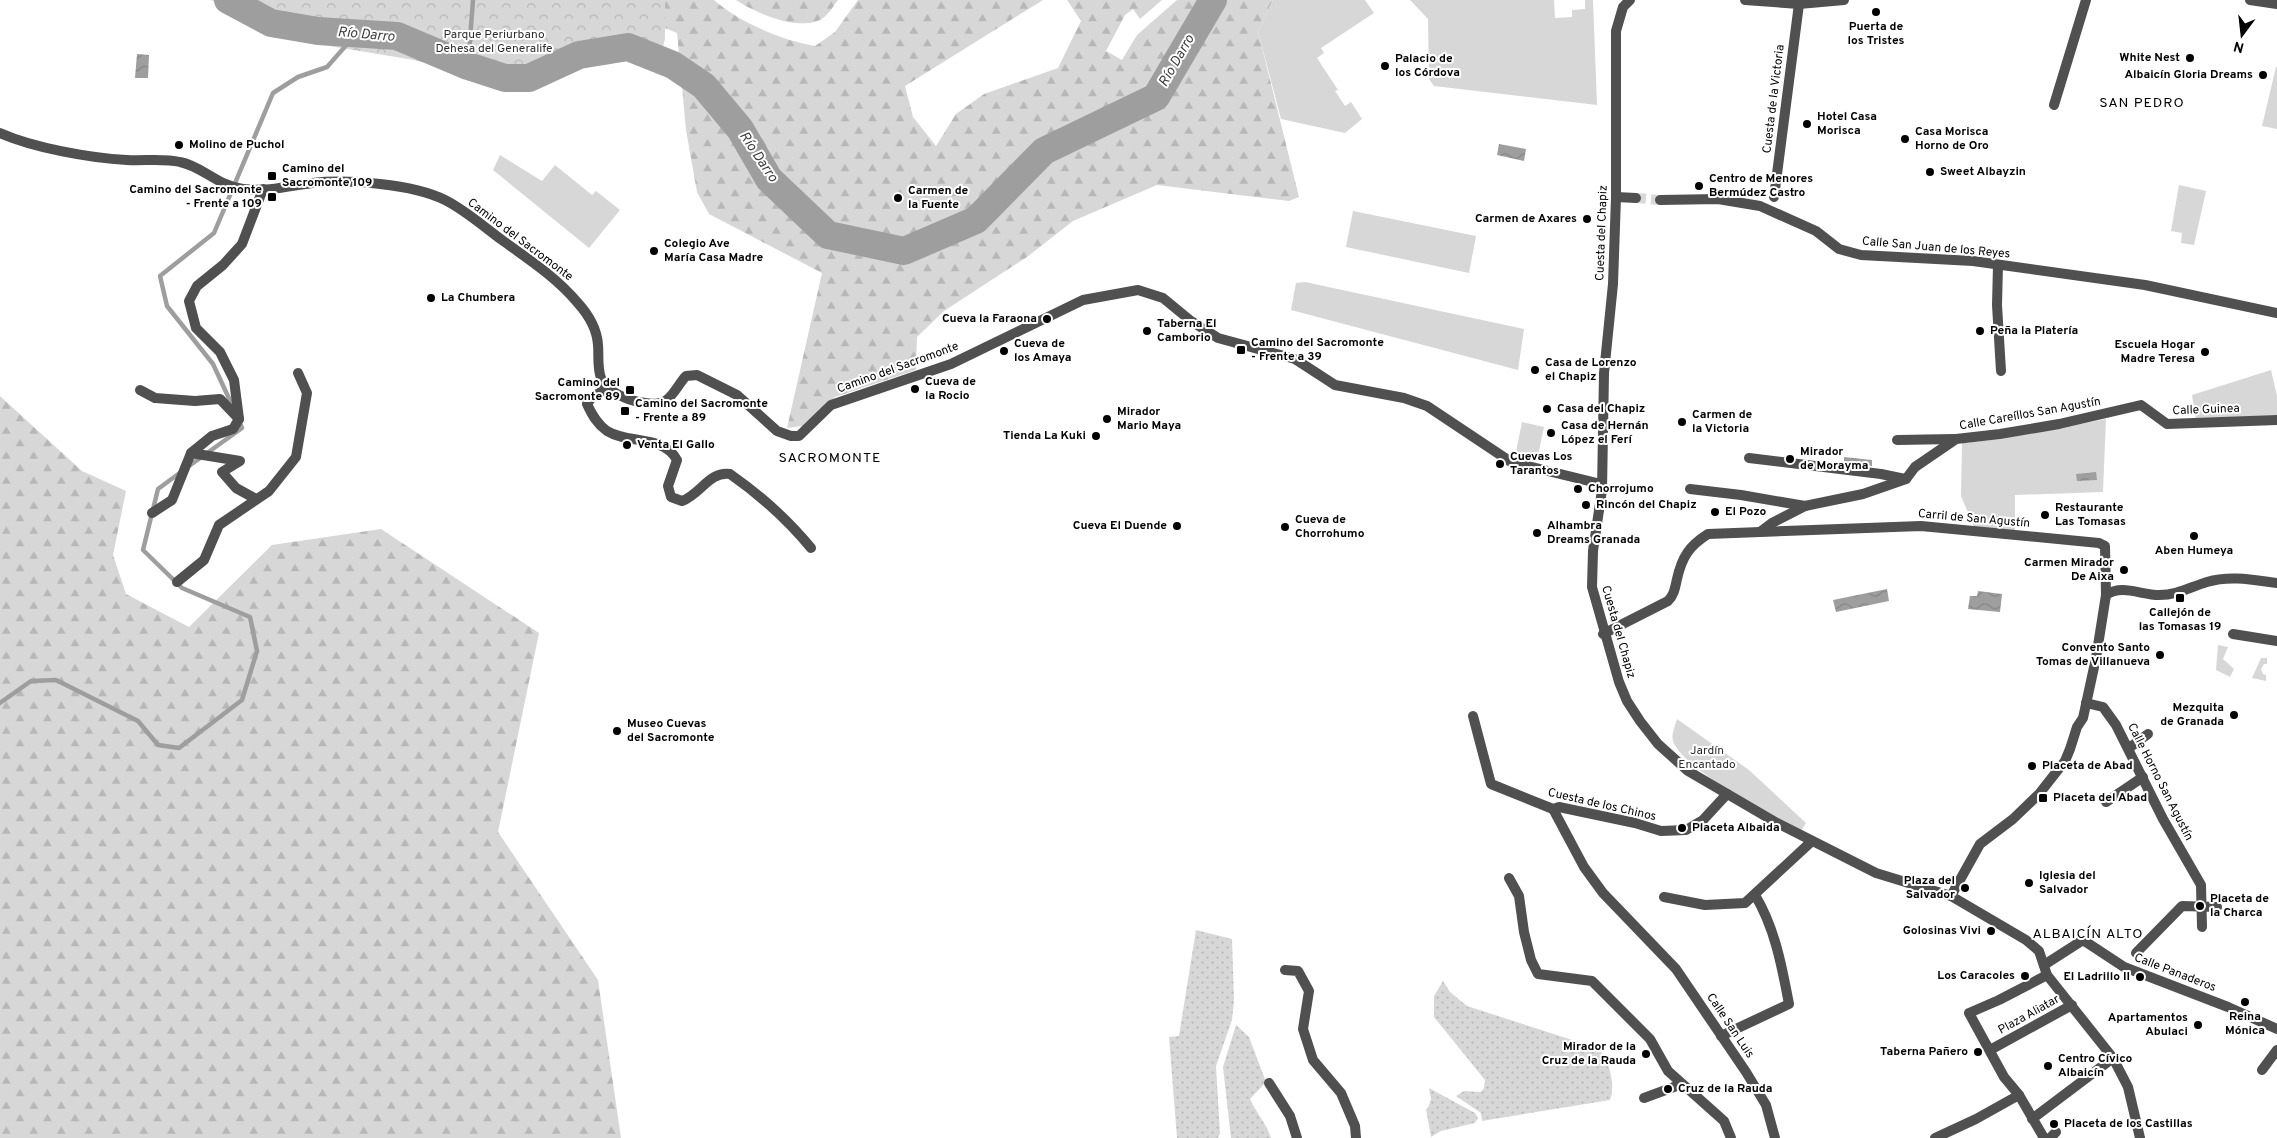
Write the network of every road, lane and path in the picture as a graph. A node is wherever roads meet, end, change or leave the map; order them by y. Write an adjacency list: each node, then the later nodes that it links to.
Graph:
1 (1630, 0): 11 (street, Cuesta del Chapiz)
2 (1745, 0): 6 (street)
3 (1844, 0): 6 (street)
4 (2086, 0): 8 (street)
5 (2250, 0): 7 (street)
6 (1799, 4): 12 (street, Cuesta de la Victoria)
7 (2277, 4)
8 (2054, 105)
9 (0, 133): 10 (street, Camino del Sacromonte)
10 (263, 189): 19 (street, Camino del Sacromonte); 22 (street)
11 (1616, 197): 13 (street); 29 (street, Cuesta del Chapiz)
12 (1774, 197)
13 (1636, 198)
14 (1660, 200): 15 (street, Calle San Juan de los Reyes)
15 (1998, 265): 16 (street, Calle San Juan de los Reyes); 17 (street)
16 (2277, 313)
17 (2001, 371)
18 (298, 373): 31 (street)
19 (608, 388): 29 (street, Camino del Sacromonte); 35 (street)
20 (140, 390): 22 (street)
21 (2141, 405): 23 (street, Calle Guinea); 24 (street, Calle Careíllos San Agustín)
22 (239, 419): 26 (street)
23 (2277, 420)
24 (1956, 439): 25 (street); 28 (street, Calle Careíllos San Agustín)
25 (1897, 440)
26 (191, 453): 31 (street); 33 (street)
27 (1749, 458): 28 (street)
28 (1906, 479): 32 (street)
29 (1600, 484): 39 (street, Cuesta del Chapiz)
30 (1690, 489): 32 (street)
31 (256, 500): 36 (street)
32 (1804, 506): 34 (street)
33 (152, 513)
34 (1760, 532): 38 (street, Carril de San Agustín); 39 (street, Carril de San Agustín)
35 (811, 548)
36 (177, 582)
37 (2277, 583): 38 (street)
38 (2106, 595): 42 (street, Carril de San Agustín)
39 (1604, 634): 47 (street, Cuesta del Chapiz)
40 (2233, 634): 41 (street)
41 (2277, 641)
42 (2086, 703): 45 (street, Calle Horno San Agustín); 53 (street)
43 (1473, 716): 49 (street, Cuesta de los Chinos)
44 (2148, 734): 45 (street)
45 (2129, 748): 46 (street, Calle Horno San Agustín)
46 (2143, 777): 48 (street); 55 (street, Calle Horno San Agustín)
47 (1727, 794): 49 (street, Cuesta de los Chinos); 50 (street, Cuesta del Chapiz)
48 (2106, 802)
49 (1553, 808): 63 (street, Calle San Luis)
50 (1812, 841): 52 (street); 53 (street, Cuesta del Chapiz)
51 (1509, 878): 69 (street)
52 (1755, 895): 54 (street); 63 (street)
53 (1950, 896): 60 (street)
54 (1664, 897)
55 (2201, 906): 56 (street); 57 (street); 58 (street)
56 (2217, 907)
57 (2202, 927)
58 (2136, 953)
59 (1285, 970): 75 (street)
60 (2046, 970): 61 (street, Plaza Aliatar); 62 (street, Calle Panaderos); 64 (street)
61 (2072, 1005): 64 (street, Plaza Aliatar); 66 (street)
62 (2277, 1029)
63 (1721, 1036): 77 (street, Calle San Luis)
64 (1990, 1050): 70 (street)
65 (2277, 1050): 67 (street)
66 (2113, 1058): 72 (street); 79 (street)
67 (2262, 1070)
68 (1269, 1083): 74 (street)
69 (1682, 1084): 71 (street); 76 (street)
70 (2019, 1095): 72 (street); 78 (street)
71 (1644, 1098)
72 (2032, 1119): 73 (street)
73 (2041, 1134)
74 (1297, 1138)
75 (1356, 1138)
76 (1731, 1138)
77 (1775, 1138)
78 (1935, 1138)
79 (2140, 1138)

